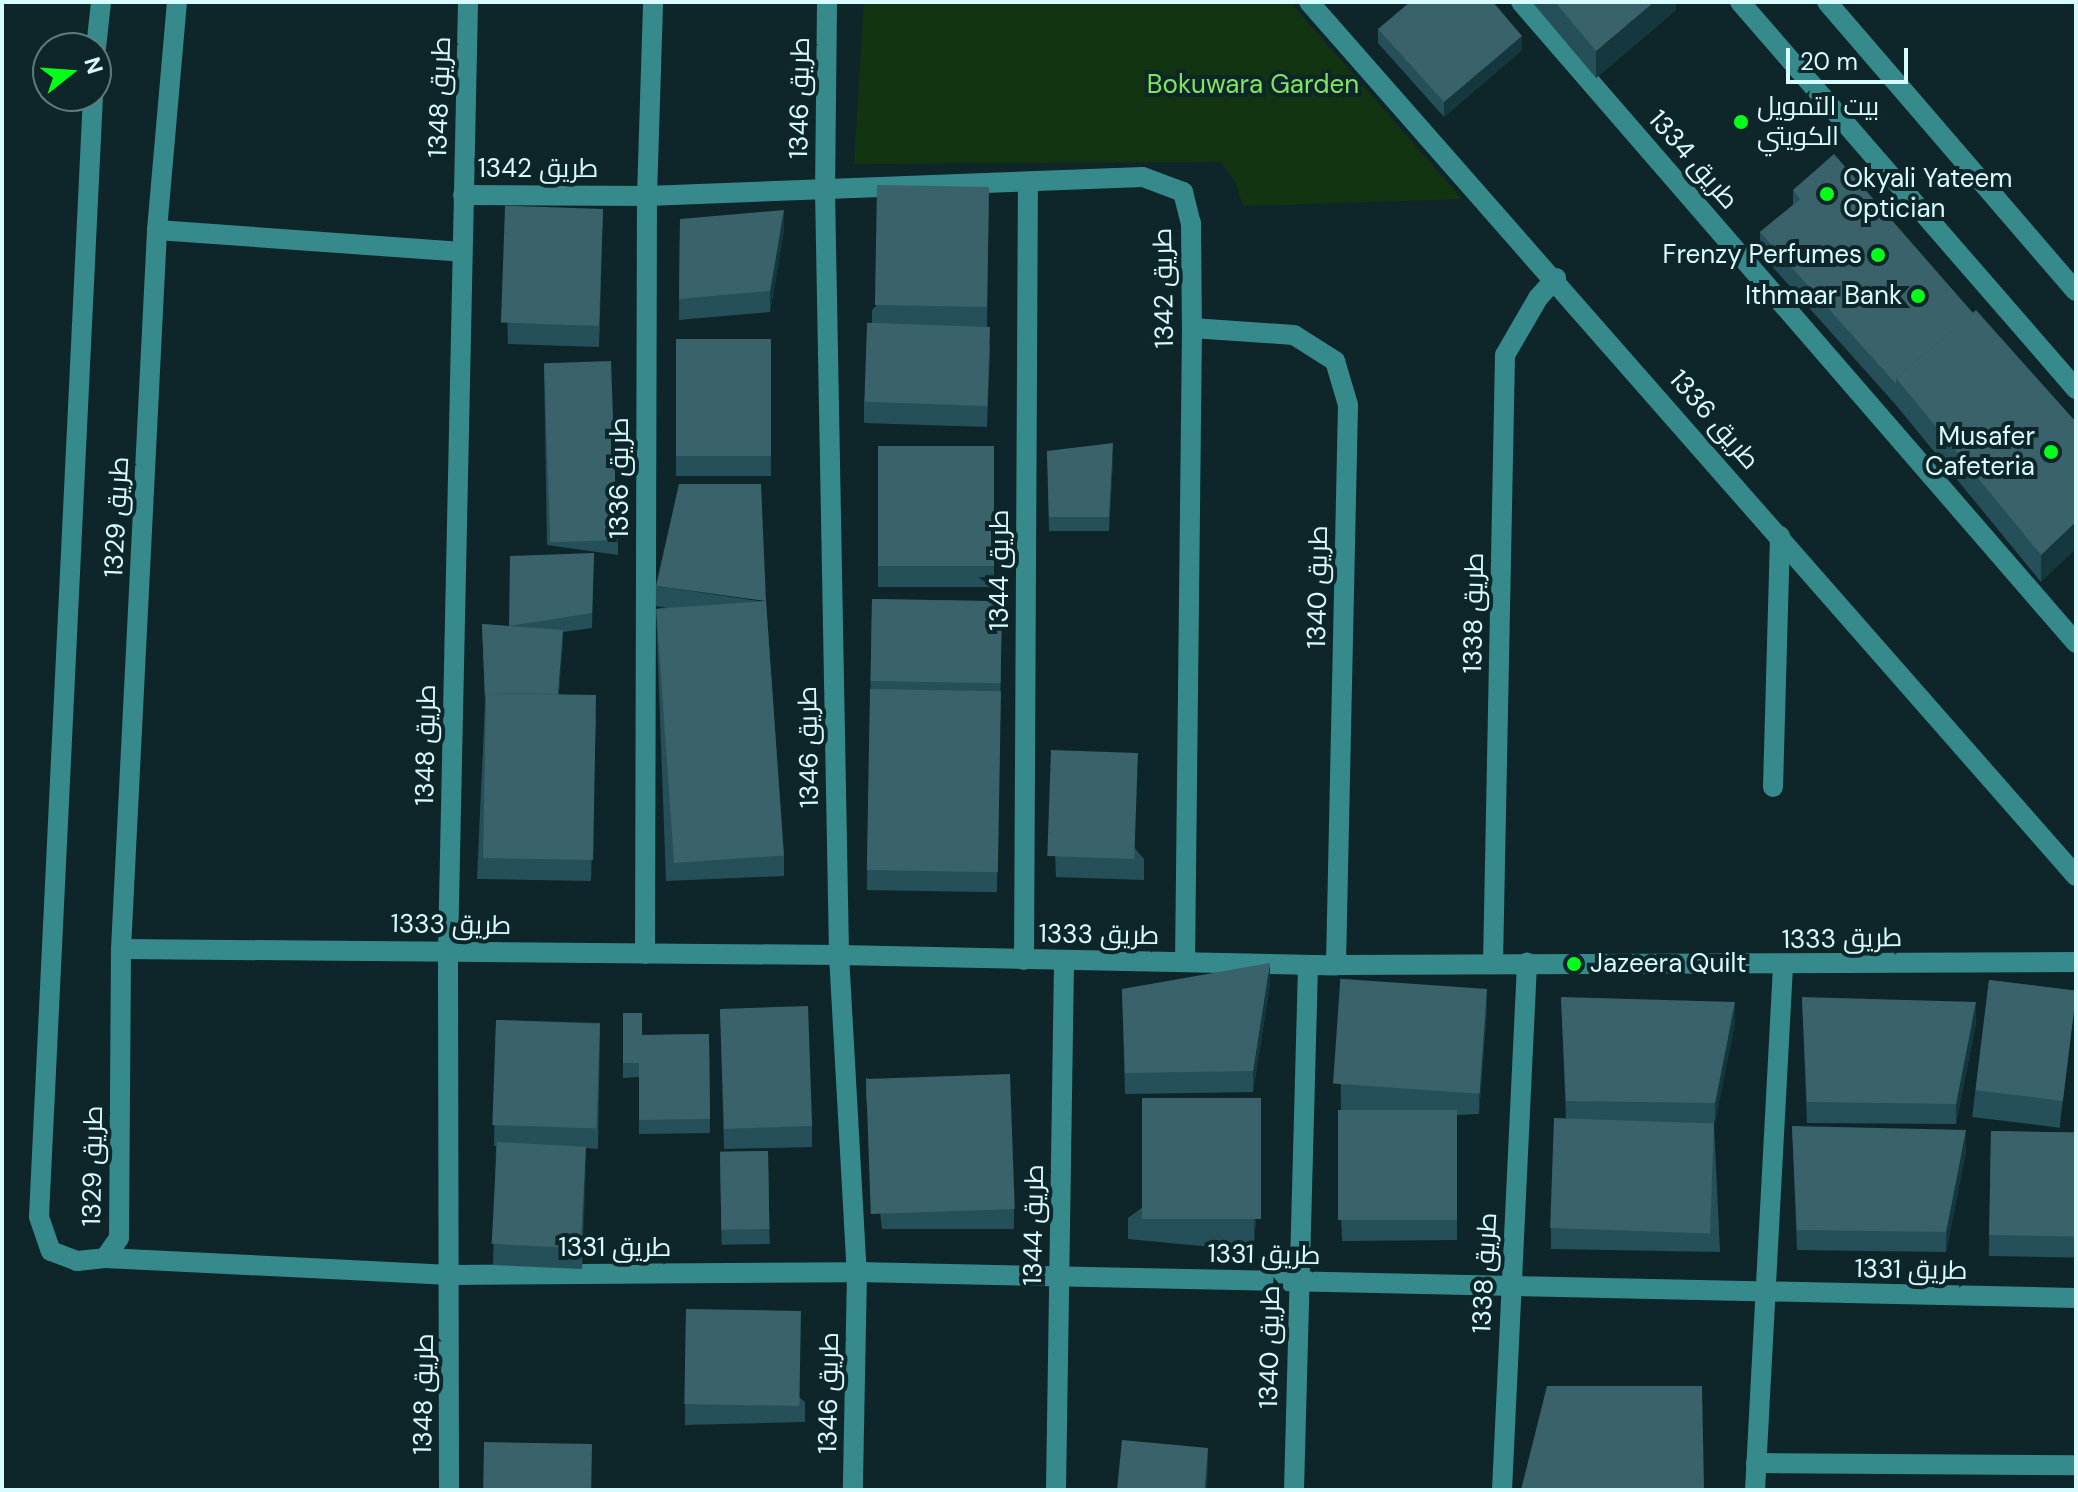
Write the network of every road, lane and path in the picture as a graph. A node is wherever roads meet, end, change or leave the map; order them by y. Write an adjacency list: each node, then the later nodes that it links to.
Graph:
1 (101, 2): 10 (street)
2 (177, 2): 16 (street, طريق 1329)
3 (468, 2): 14 (street, طريق 1348)
4 (653, 2): 15 (street, طريق 1336)
5 (827, 2): 13 (street, طريق 1346)
6 (1309, 2): 18 (street, طريق 1336)
7 (1521, 2): 23 (street, طريق 1334)
8 (1740, 2): 21 (street)
9 (1836, 7): 19 (street)
10 (98, 32)
11 (92, 112): 39 (street, طريق 1329)
12 (1028, 182): 13 (street, طريق 1342); 20 (street, طريق 1342); 30 (street, طريق 1344)
13 (825, 190): 15 (street, طريق 1342); 29 (street, طريق 1346)
14 (463, 195): 15 (street, طريق 1342); 17 (street, طريق 1348)
15 (647, 196): 28 (street, طريق 1336)
16 (157, 230): 17 (street); 26 (street, طريق 1329)
17 (462, 252): 27 (street, طريق 1348)
18 (1556, 278): 22 (street, طريق 1336); 35 (street, طريق 1338)
19 (2076, 291)
20 (1192, 328): 32 (street, طريق 1342); 37 (street, طريق 1340)
21 (2076, 389)
22 (1780, 536): 24 (street); 25 (street, طريق 1336)
23 (2076, 643)
24 (1773, 787)
25 (2076, 876)
26 (121, 949): 27 (street, طريق 1333); 39 (street, طريق 1329)
27 (448, 950): 28 (street, طريق 1333); 41 (street, طريق 1348)
28 (645, 954): 29 (street, طريق 1333)
29 (839, 955): 30 (street, طريق 1333); 40 (street, طريق 1346)
30 (1024, 960): 31 (street, طريق 1333)
31 (1064, 961): 32 (street, طريق 1333); 42 (street, طريق 1344)
32 (1185, 962): 36 (street, طريق 1333)
33 (2076, 962): 38 (street, طريق 1333)
34 (1527, 963): 35 (street, طريق 1333); 38 (street, طريق 1333); 44 (street, طريق 1338)
35 (1493, 964): 37 (street, طريق 1333)
36 (1308, 965): 37 (street, طريق 1333); 43 (street, طريق 1340)
37 (1336, 965)
38 (1783, 966): 45 (street)
39 (105, 1258): 41 (street, طريق 1331)
40 (857, 1272): 41 (street, طريق 1331); 42 (street, طريق 1331); 50 (street, طريق 1346)
41 (451, 1275): 49 (street, طريق 1348)
42 (1059, 1278): 43 (street, طريق 1331); 51 (street, طريق 1344)
43 (1296, 1281): 44 (street, طريق 1331); 52 (street, طريق 1340)
44 (1510, 1288): 45 (street, طريق 1331); 53 (street, طريق 1338)
45 (1767, 1294): 46 (street, طريق 1331); 47 (street)
46 (2076, 1298)
47 (1756, 1463): 48 (street); 54 (street)
48 (2076, 1465)
49 (449, 1490)
50 (853, 1490)
51 (1056, 1490)
52 (1294, 1490)
53 (1502, 1490)
54 (1755, 1490)

